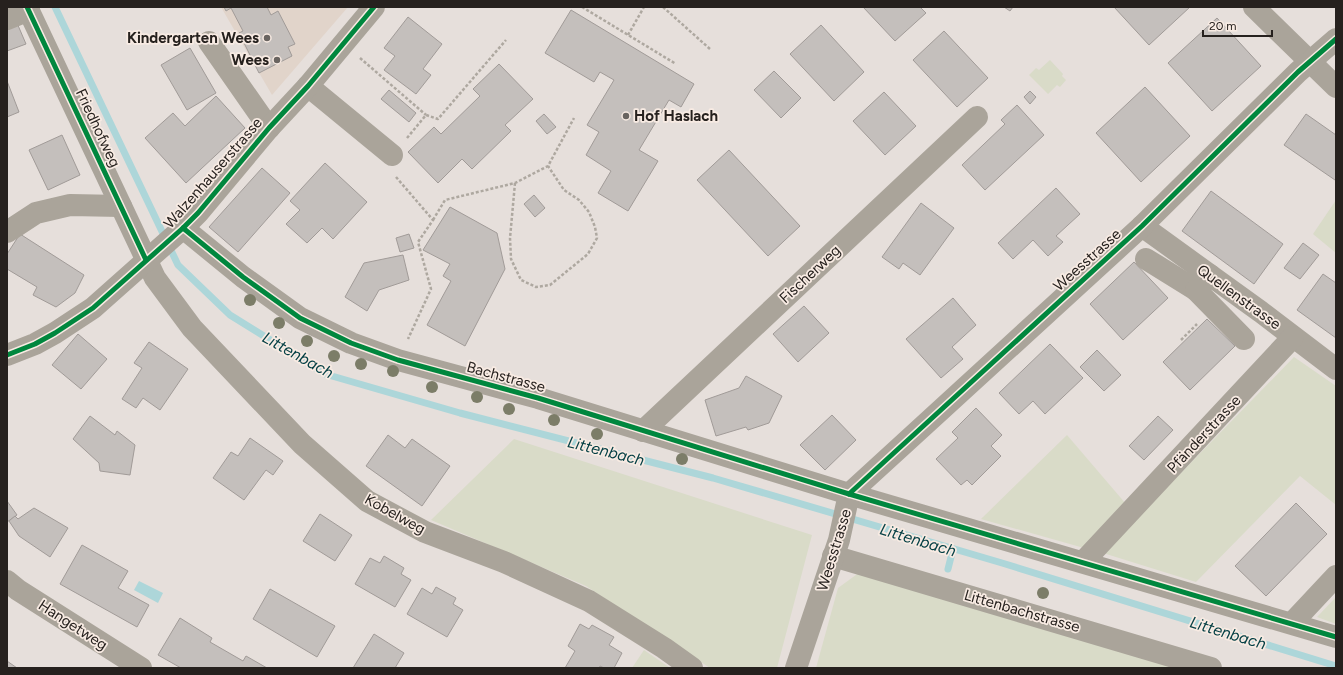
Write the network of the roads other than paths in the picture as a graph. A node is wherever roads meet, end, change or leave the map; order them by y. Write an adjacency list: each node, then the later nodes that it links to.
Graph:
1 (374, 7): 8 (street, Walzenhauserstrasse)
2 (1254, 7): 7 (street)
3 (28, 9): 4 (street); 13 (street, Friedhofweg)
4 (7, 19)
5 (1336, 39): 7 (street, Weesstrasse)
6 (209, 42): 11 (street)
7 (1310, 62): 9 (street); 14 (street, Weesstrasse)
8 (308, 86): 11 (street, Walzenhauserstrasse); 12 (street)
9 (1336, 87)
10 (977, 117): 24 (street, Fischerweg)
11 (272, 125): 15 (street, Walzenhauserstrasse)
12 (392, 155)
13 (121, 206): 16 (street); 17 (street, Friedhofweg)
14 (1142, 226): 19 (street, Quellenstrasse); 25 (street, Weesstrasse)
15 (180, 231): 17 (street, Walzenhauserstrasse); 24 (street, Bachstrasse)
16 (7, 232)
17 (152, 255): 22 (street, Walzenhauserstrasse); 33 (street, Kobelweg)
18 (1146, 259): 19 (street)
19 (1203, 283): 20 (street, Quellenstrasse); 21 (street)
20 (1293, 338): 23 (street, Quellenstrasse); 27 (street, Pfänderstrasse)
21 (1244, 339)
22 (7, 355)
23 (1336, 369)
24 (643, 431): 25 (street, Bachstrasse)
25 (849, 499): 26 (street, Weesstrasse); 27 (street, Bachstrasse)
26 (836, 548): 34 (street, Weesstrasse); 35 (street, Littenbachstrasse)
27 (1083, 562): 30 (street, Bachstrasse)
28 (1336, 576): 30 (street)
29 (7, 580): 32 (street, Hangetweg)
30 (1292, 623): 31 (street, Bachstrasse)
31 (1336, 636)
32 (140, 668)
33 (692, 668)
34 (796, 668)
35 (1210, 668)

